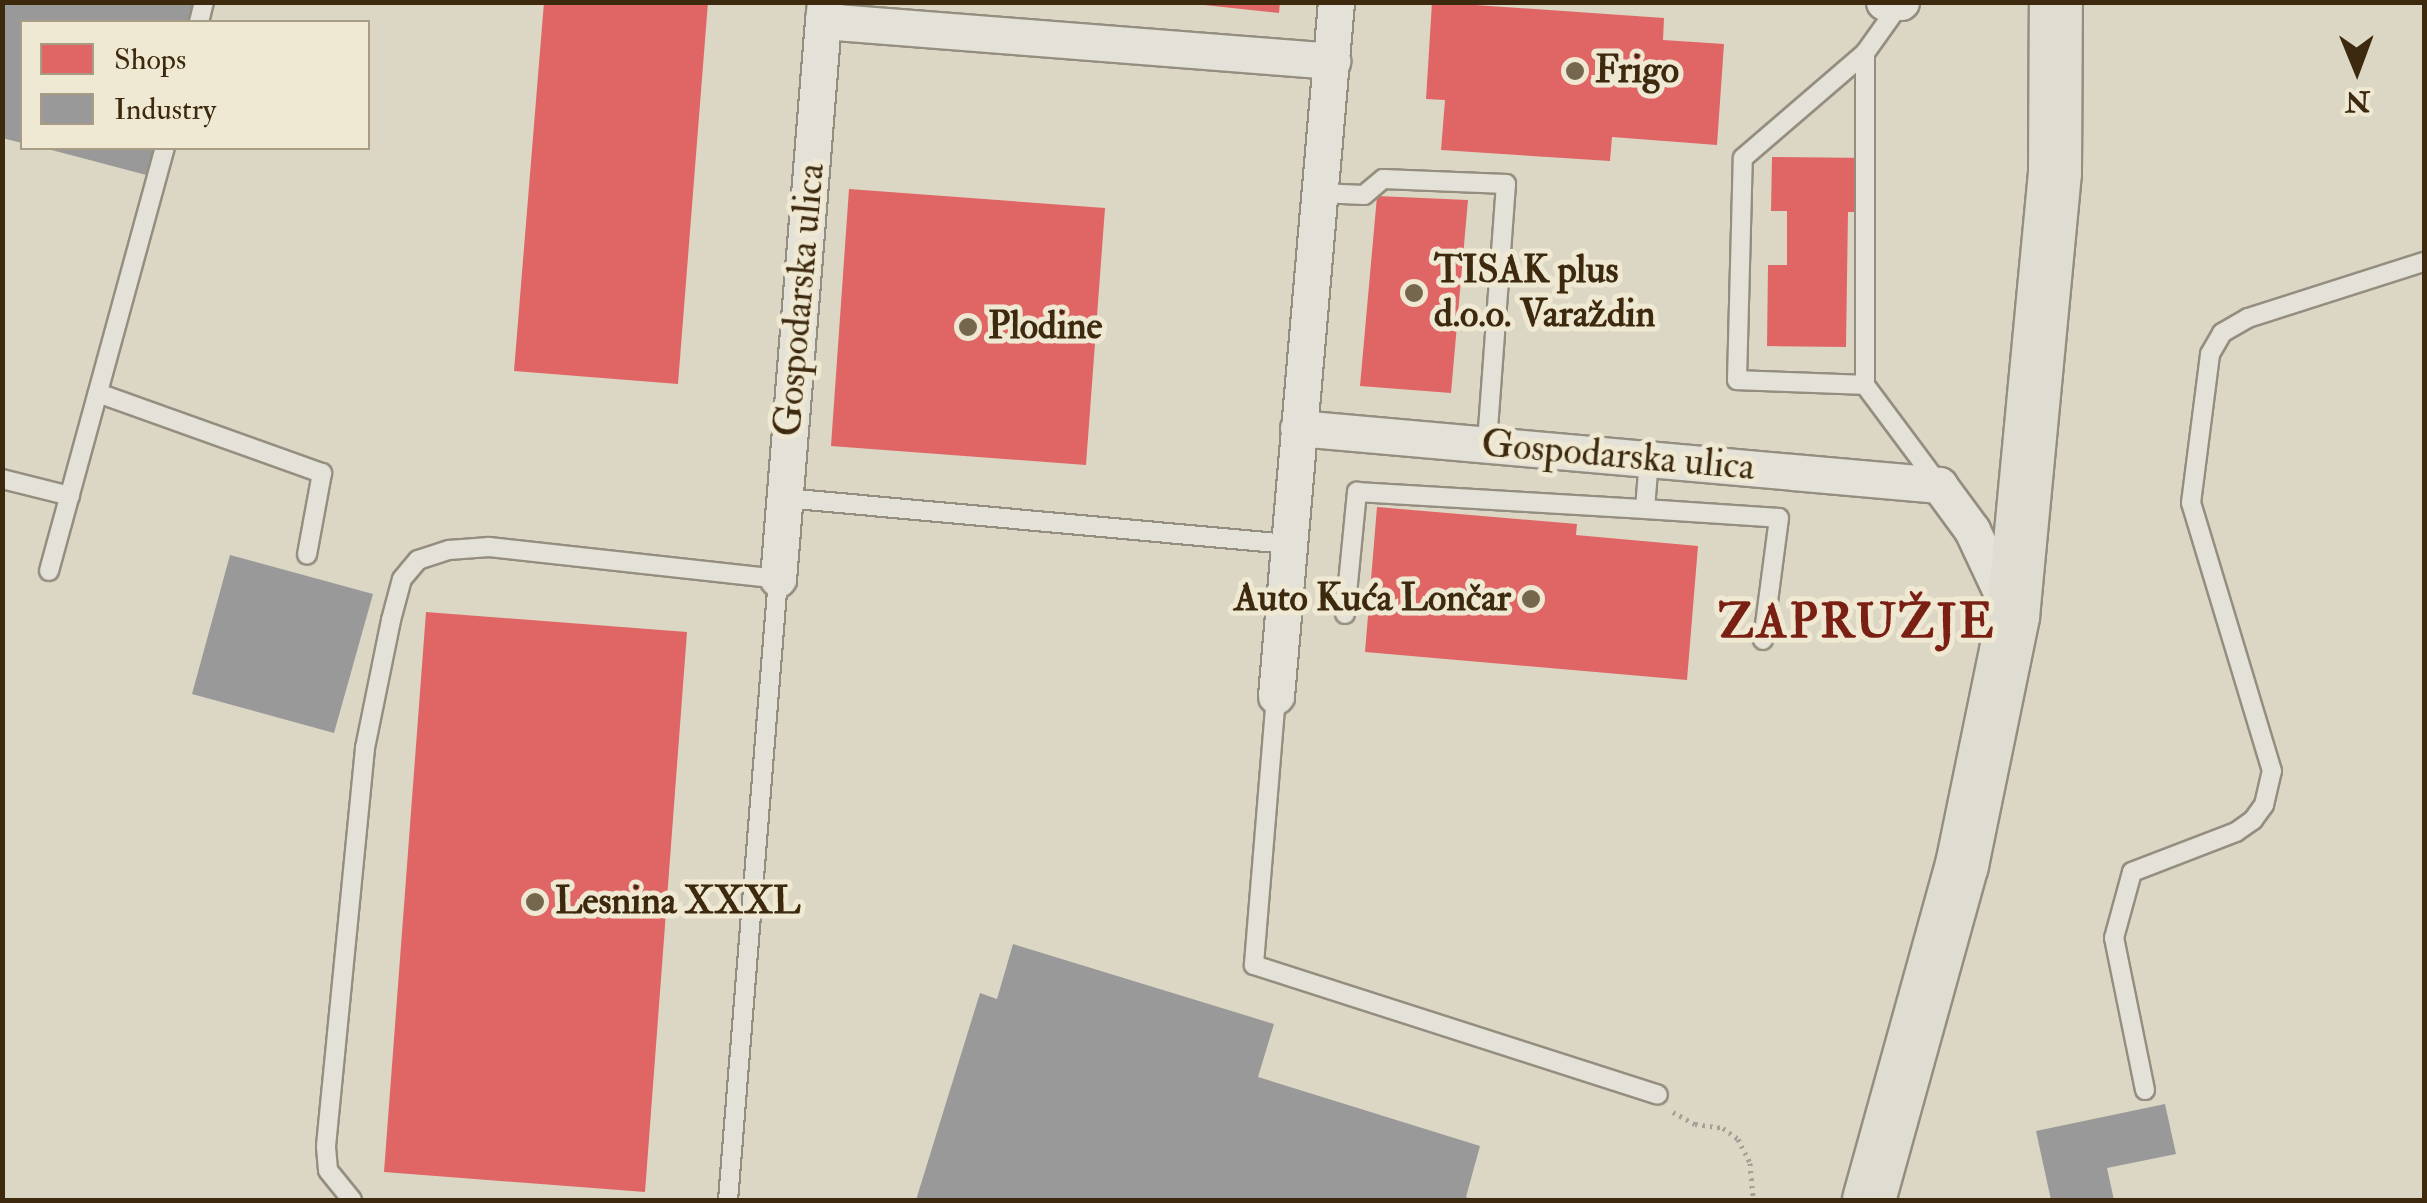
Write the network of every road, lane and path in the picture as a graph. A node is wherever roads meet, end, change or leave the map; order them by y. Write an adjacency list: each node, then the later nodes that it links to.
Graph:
1 (1336, 2): 8 (street)
2 (1884, 2): 5 (street)
3 (2028, 2): 11 (main road)
4 (2056, 2): 11 (main road)
5 (1900, 3): 7 (lane)
6 (824, 12): 8 (street, Gospodarska ulica); 21 (street, Gospodarska ulica)
7 (1865, 53): 13 (lane); 13 (lane)
8 (1332, 61): 10 (street)
9 (164, 150): 14 (lane)
10 (1320, 193): 15 (street); 16 (lane)
11 (2047, 242): 28 (main road)
12 (2424, 262): 31 (lane)
13 (1865, 386): 19 (lane)
14 (98, 393): 20 (lane); 24 (lane)
15 (1298, 428): 16 (street, Gospodarska ulica); 23 (street)
16 (1487, 445): 17 (street, Gospodarska ulica)
17 (1649, 459): 19 (street, Gospodarska ulica); 22 (lane)
18 (2, 478): 20 (lane)
19 (1939, 485): 28 (street)
20 (70, 496): 25 (lane)
21 (784, 498): 23 (lane); 26 (street, Gospodarska ulica)
22 (1645, 509): 27 (lane); 29 (lane)
23 (1288, 544): 30 (street)
24 (307, 555)
25 (49, 571)
26 (778, 578): 33 (lane); 34 (lane)
27 (1345, 614)
28 (2013, 617): 36 (main road)
29 (1763, 640)
30 (1276, 696): 32 (lane)
31 (2145, 1090)
32 (1658, 1095): 35 (path)
33 (352, 1200)
34 (728, 1200)
35 (1752, 1200)
36 (1869, 1200)

